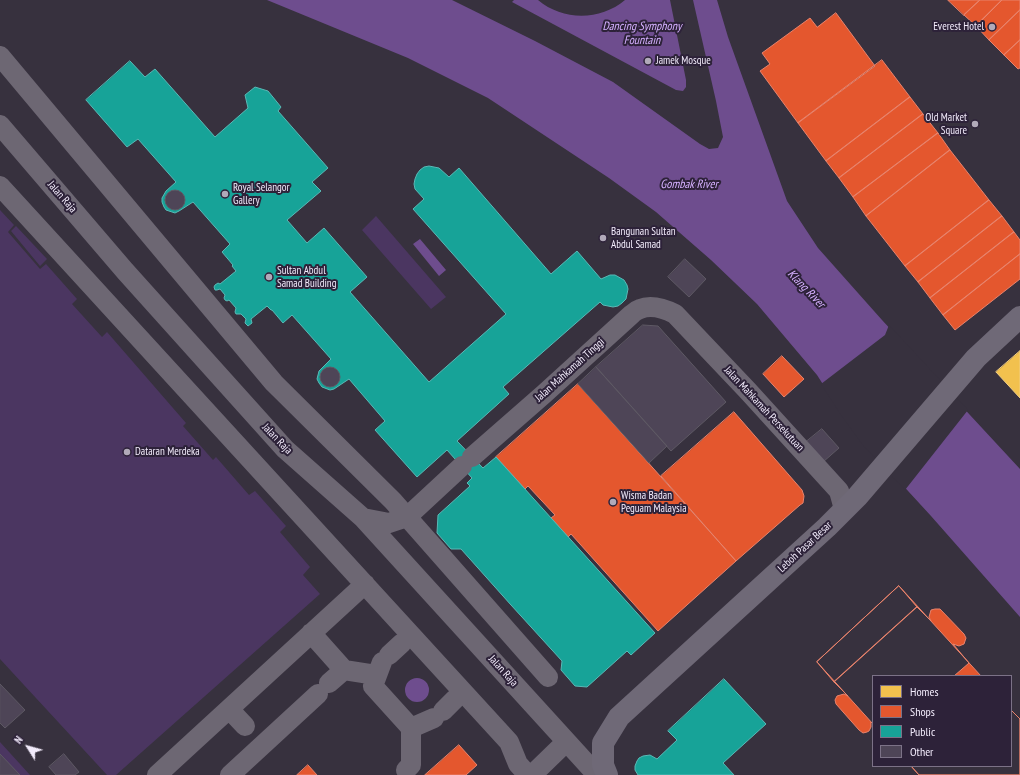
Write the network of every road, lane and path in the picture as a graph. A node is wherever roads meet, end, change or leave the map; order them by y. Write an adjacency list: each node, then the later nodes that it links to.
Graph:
1 (0, 56): 7 (street)
2 (0, 125): 8 (street, Jalan Raja)
3 (0, 186): 9 (street)
4 (675, 314): 6 (street, Jalan Mahkamah Persekutuan); 7 (street, Jalan Mahkamah Tinggi)
5 (1020, 317): 6 (street, Leboh Pasar Besar)
6 (844, 509): 25 (street, Leboh Pasar Besar)
7 (407, 516): 8 (street, Jalan Mahkamah Tinggi); 13 (street)
8 (363, 518): 18 (street, Jalan Raja)
9 (365, 584): 10 (street); 11 (street)
10 (311, 633): 12 (street); 15 (street)
11 (395, 652): 12 (street); 14 (street); 16 (street)
12 (344, 670): 17 (street)
13 (548, 677)
14 (450, 703): 16 (street); 22 (street)
15 (229, 709): 17 (street); 20 (street)
16 (411, 728): 19 (street)
17 (255, 735): 21 (street)
18 (566, 742): 23 (street); 24 (street, Jalan Raja)
19 (406, 770)
20 (157, 775)
21 (230, 775)
22 (528, 775)
23 (532, 775)
24 (597, 775)
25 (607, 775)

